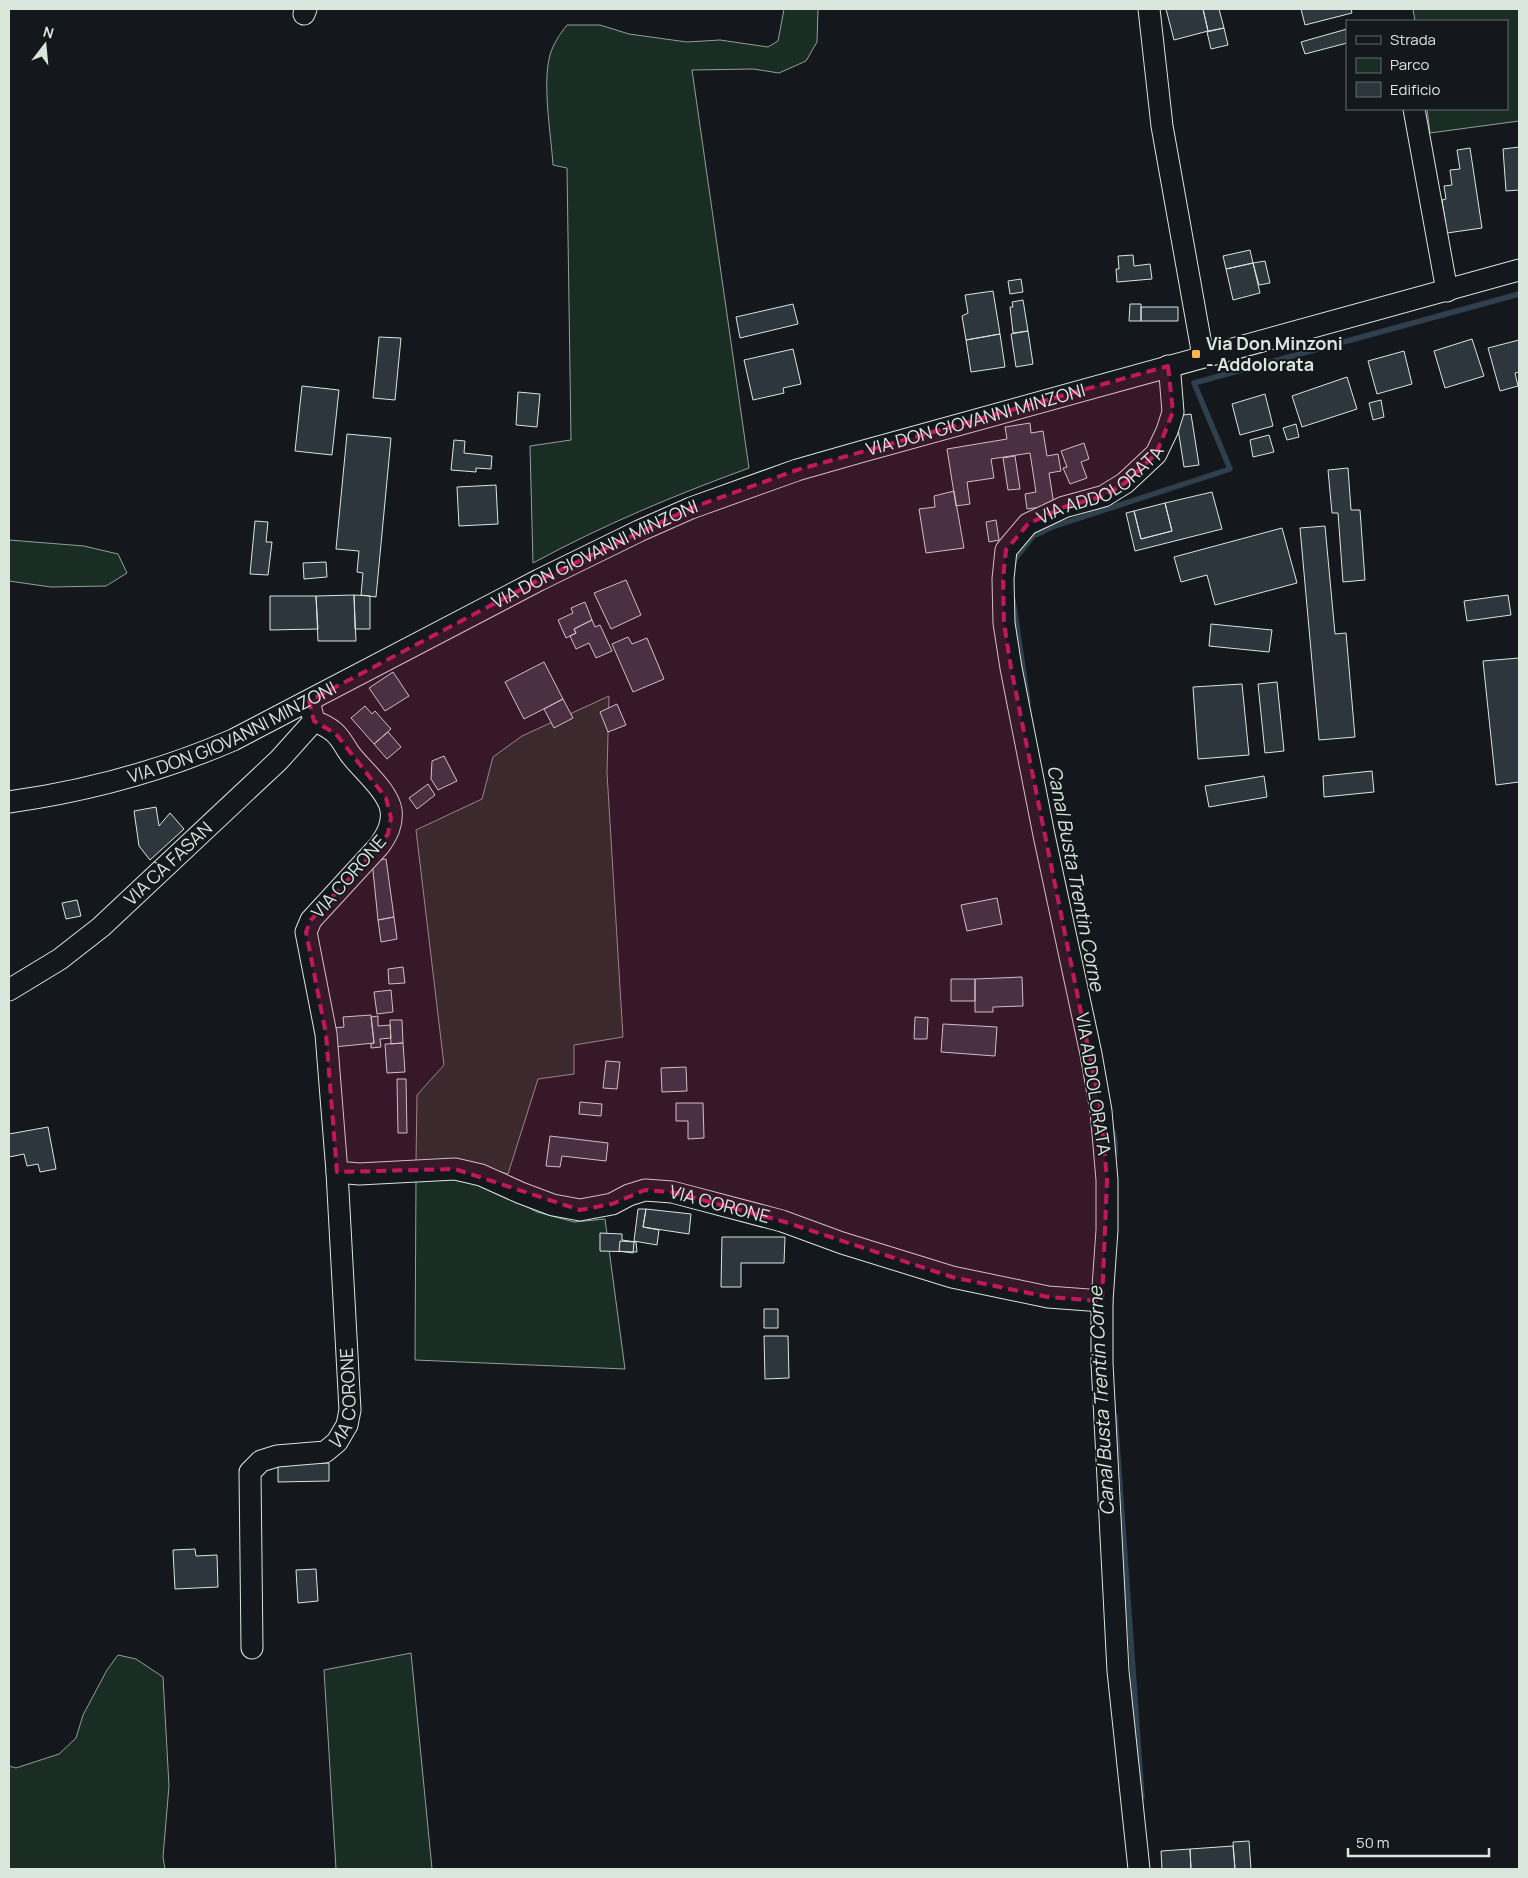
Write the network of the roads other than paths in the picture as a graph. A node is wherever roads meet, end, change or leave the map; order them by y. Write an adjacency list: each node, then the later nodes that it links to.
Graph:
1 (1149, 9): 5 (street)
2 (1414, 110): 4 (street)
3 (1519, 270): 4 (street, VIA DON GIOVANNI MINZONI)
4 (1447, 291): 5 (street, VIA DON GIOVANNI MINZONI)
5 (1203, 356): 6 (street, VIA DON GIOVANNI MINZONI)
6 (1168, 366): 7 (street, VIA DON GIOVANNI MINZONI); 11 (street, VIA ADDOLORATA)
7 (311, 711): 8 (street, VIA DON GIOVANNI MINZONI); 9 (street, VIA CÀ FASAN); 10 (street, VIA CORONE)
8 (9, 802)
9 (9, 990)
10 (337, 1172): 11 (street, VIA CORONE); 12 (street, VIA CORONE)
11 (1102, 1301): 13 (street, VIA ADDOLORATA)
12 (252, 1648)
13 (1139, 1869)

